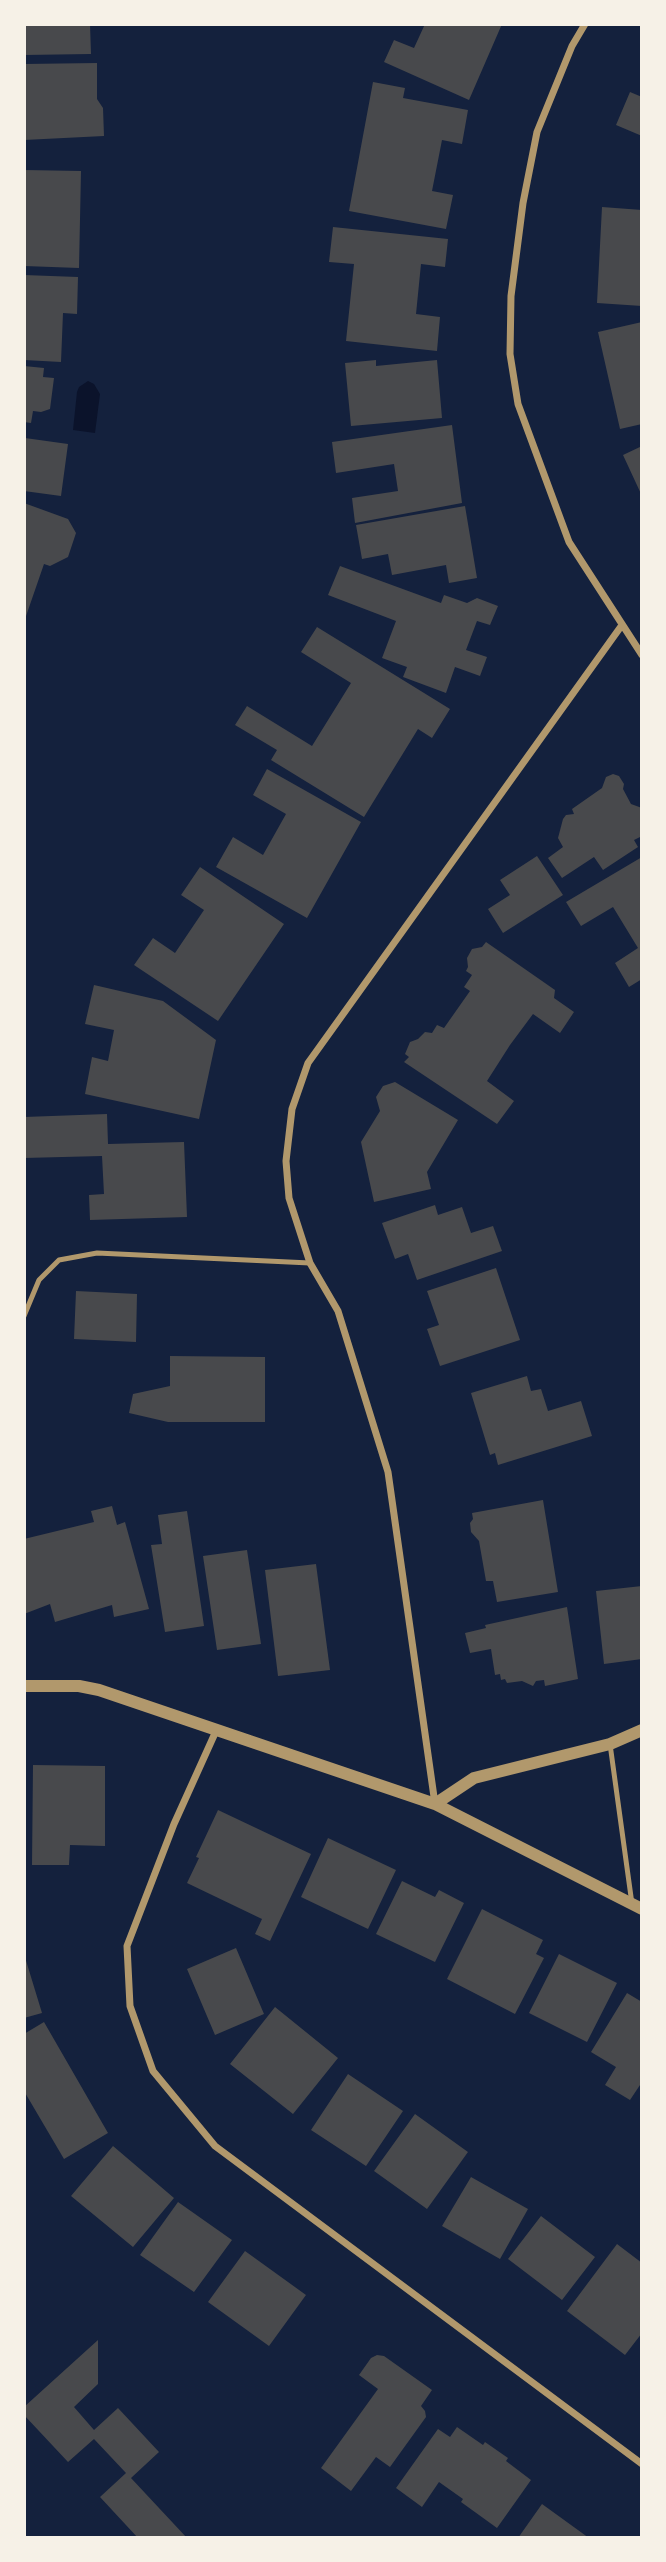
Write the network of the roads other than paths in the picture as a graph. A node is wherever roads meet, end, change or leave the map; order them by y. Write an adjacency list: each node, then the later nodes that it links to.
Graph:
1 (585, 24): 2 (street)
2 (622, 625): 3 (street); 4 (street)
3 (642, 655)
4 (310, 1263): 5 (lane); 10 (street)
5 (24, 1316)
6 (24, 1686): 8 (street)
7 (642, 1730): 9 (street)
8 (216, 1731): 10 (street); 12 (street)
9 (610, 1744): 10 (street); 11 (lane)
10 (435, 1804): 11 (street)
11 (637, 1907)
12 (642, 2464)

